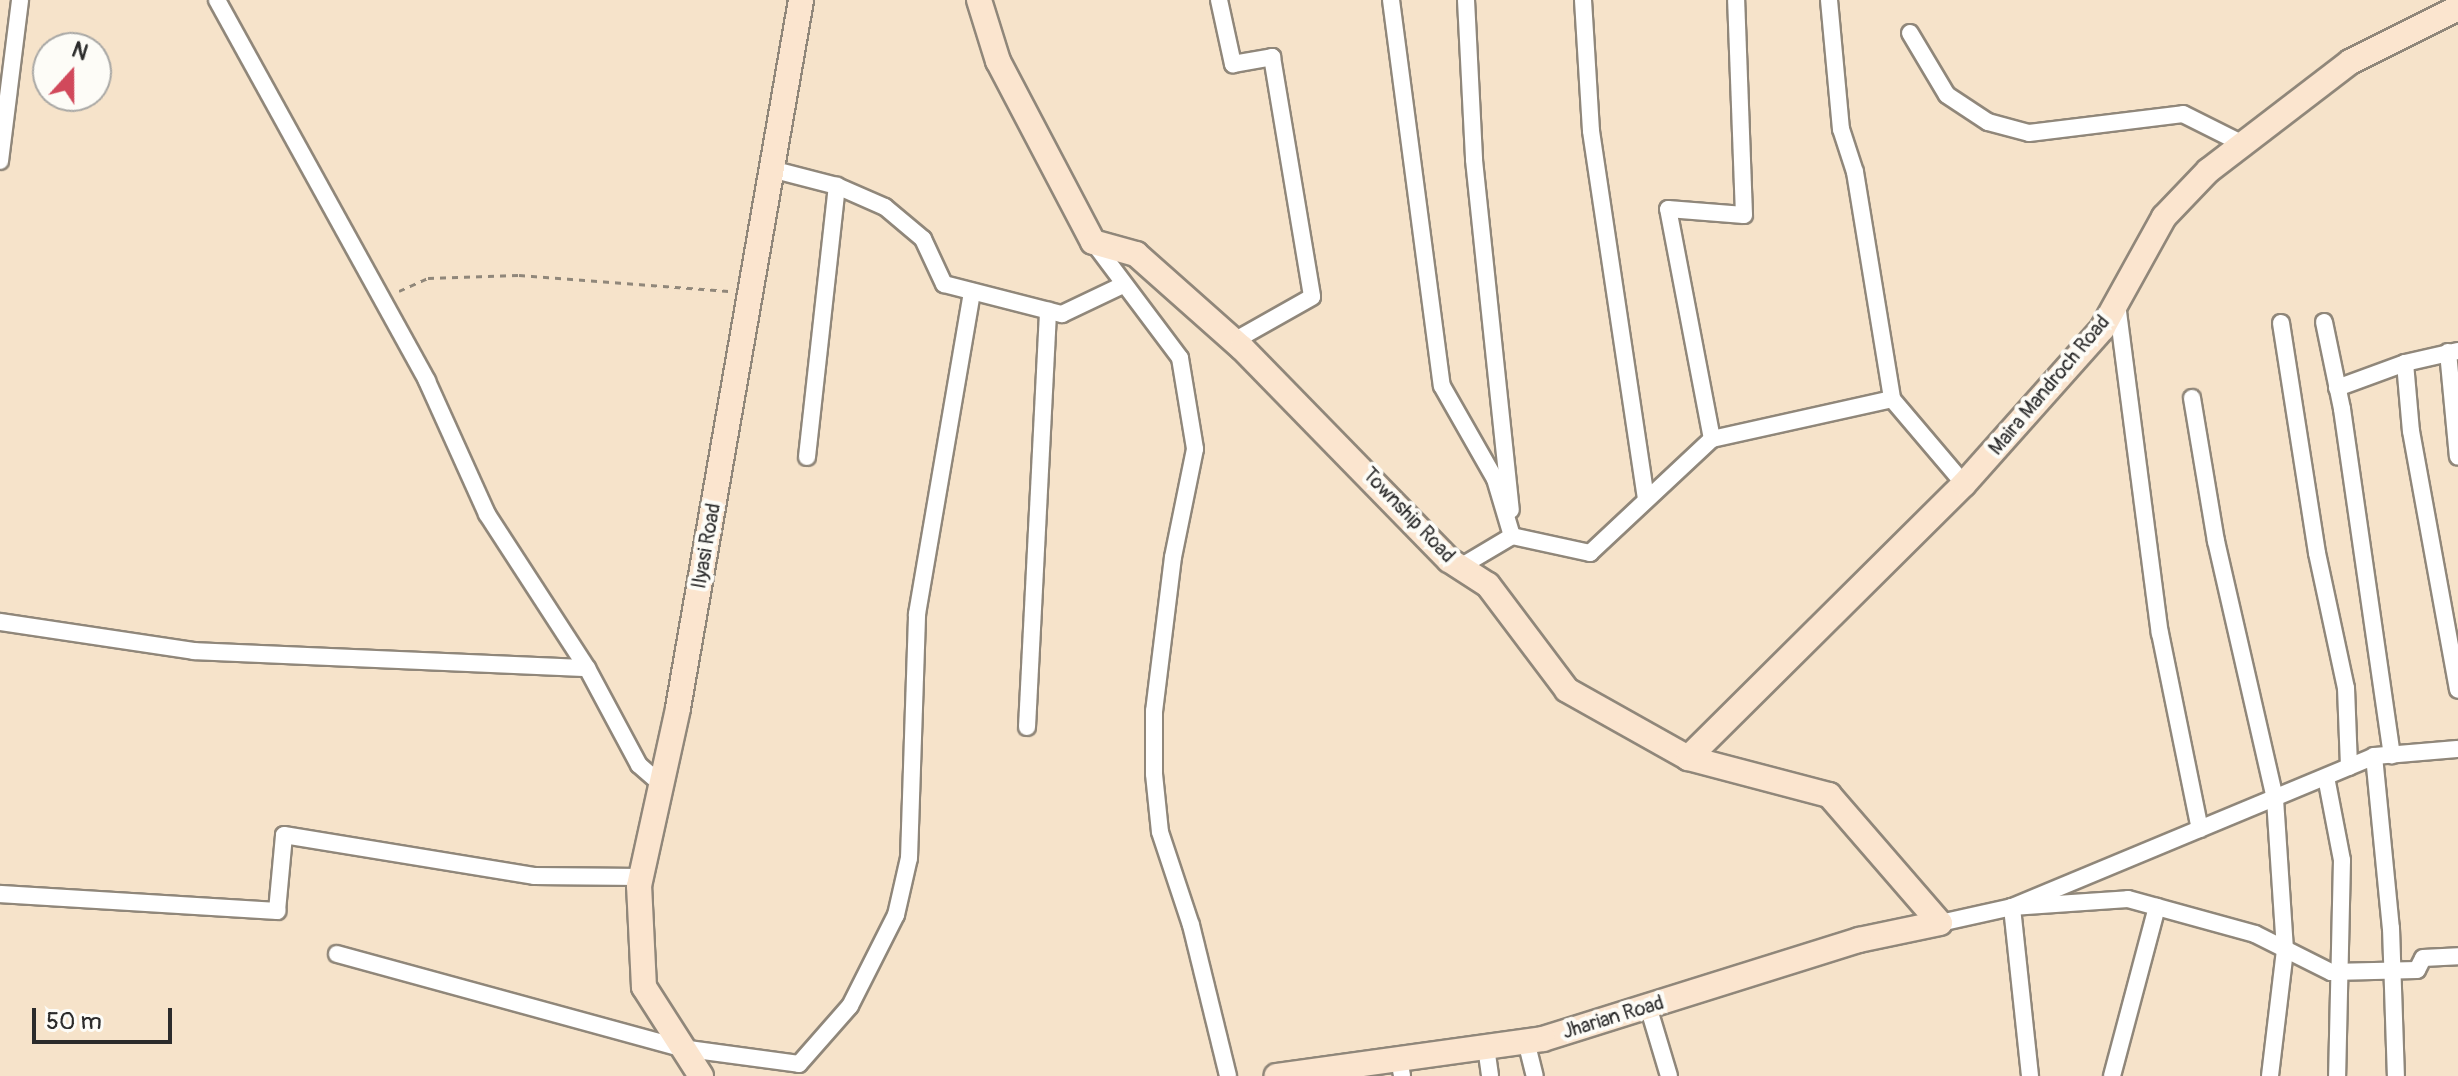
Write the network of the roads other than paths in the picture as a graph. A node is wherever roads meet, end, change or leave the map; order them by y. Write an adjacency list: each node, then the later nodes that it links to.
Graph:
1 (20, 0): 13 (street)
2 (217, 0): 39 (street)
3 (801, 0): 16 (street, Ilyasi Road)
4 (979, 0): 18 (street)
5 (1219, 0): 25 (street)
6 (1391, 0): 36 (street)
7 (1466, 0): 36 (street)
8 (1583, 0): 35 (street)
9 (1736, 0): 31 (street)
10 (1829, 0): 30 (street)
11 (2458, 8): 14 (street, Maira Mandroch Road)
12 (1910, 33): 14 (street)
13 (5, 76): 15 (street)
14 (2243, 144): 21 (street, Maira Mandroch Road)
15 (0, 161)
16 (771, 169): 17 (street); 48 (street, Ilyasi Road)
17 (837, 186): 20 (street); 32 (street)
18 (1093, 242): 19 (street); 25 (street, Township Road)
19 (1123, 285): 22 (street); 67 (street)
20 (972, 292): 22 (street); 64 (street)
21 (2117, 302): 34 (street, Maira Mandroch Road); 50 (street)
22 (1048, 311): 41 (street)
23 (2324, 322): 28 (street)
24 (2281, 323): 46 (street)
25 (1234, 341): 37 (street, Township Road)
26 (2453, 352): 27 (street); 33 (street)
27 (2405, 363): 28 (street); 40 (street)
28 (2337, 388): 43 (street)
29 (2192, 398): 49 (street)
30 (1892, 399): 31 (street); 34 (street)
31 (1712, 439): 35 (street)
32 (807, 457)
33 (2458, 457)
34 (1964, 484): 45 (street, Maira Mandroch Road)
35 (1646, 500): 36 (street)
36 (1512, 536): 37 (street)
37 (1460, 567): 45 (street, Township Road)
38 (0, 622): 39 (street)
39 (587, 668): 48 (street)
40 (2458, 690)
41 (1027, 727)
42 (2458, 749): 43 (street)
43 (2392, 755): 44 (street)
44 (2374, 756): 46 (street); 59 (street)
45 (1688, 758): 55 (street, Township Road)
46 (2349, 767): 47 (street)
47 (2326, 777): 49 (street); 60 (street)
48 (663, 786): 51 (street, Ilyasi Road)
49 (2275, 799): 50 (street); 56 (street)
50 (2200, 829): 53 (street)
51 (641, 877): 52 (street); 64 (street, Ilyasi Road)
52 (0, 894)
53 (2012, 907): 54 (street); 55 (street); 72 (street)
54 (2157, 907): 56 (street); 73 (street)
55 (1940, 923): 61 (street, Jharian Road)
56 (2285, 950): 60 (street); 74 (street)
57 (337, 954): 64 (street)
58 (2458, 956): 59 (street)
59 (2390, 971): 60 (street); 76 (street)
60 (2341, 972): 75 (street)
61 (1648, 1006): 62 (street, Jharian Road); 71 (street)
62 (1526, 1041): 63 (street, Jharian Road); 70 (street)
63 (1486, 1047): 65 (street, Jharian Road); 69 (street)
64 (681, 1048): 66 (street, Ilyasi Road)
65 (1401, 1068): 68 (street, Jharian Road)
66 (701, 1076)
67 (1228, 1076)
68 (1277, 1076)
69 (1490, 1076)
70 (1535, 1076)
71 (1669, 1076)
72 (2030, 1076)
73 (2112, 1076)
74 (2270, 1076)
75 (2337, 1076)
76 (2396, 1076)

